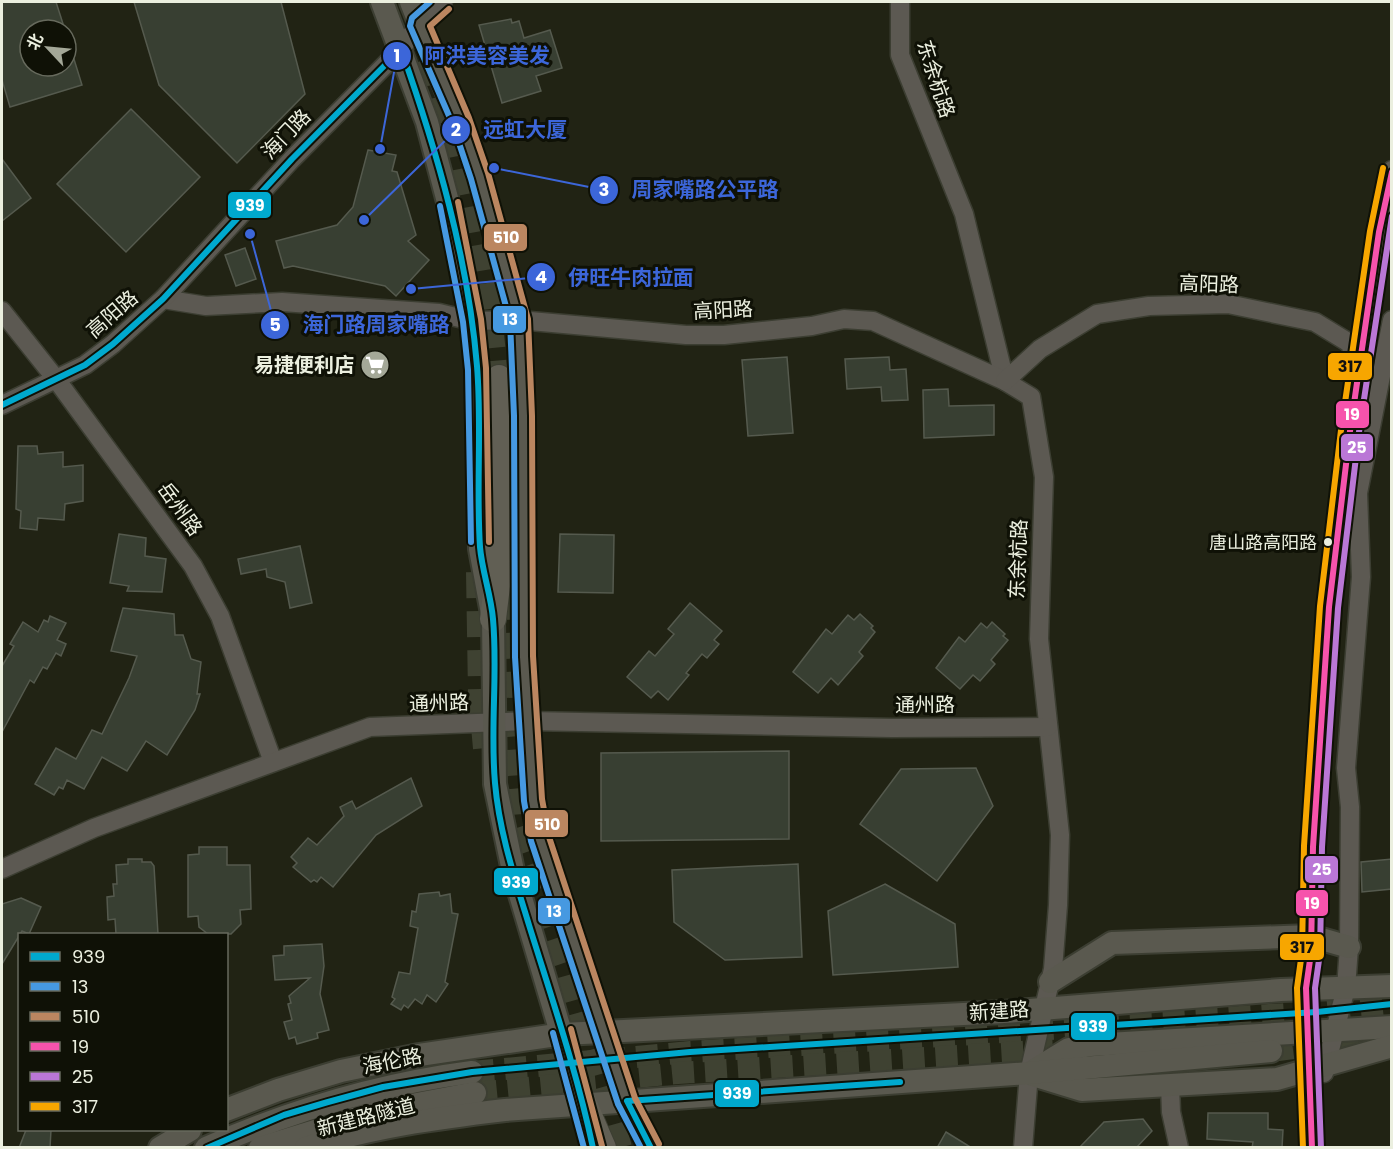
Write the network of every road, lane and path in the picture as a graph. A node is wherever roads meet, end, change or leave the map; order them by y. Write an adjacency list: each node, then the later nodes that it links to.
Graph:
1 (382, 2): 6 (main road)
2 (411, 2): 5 (main road)
3 (443, 2): 5 (street, 海门路)
4 (900, 2): 15 (street, 东余杭路)
5 (419, 24): 6 (street, 海门路); 10 (main road)
6 (401, 49): 8 (street, 海门路); 12 (main road)
7 (1392, 170): 16 (street)
8 (163, 300): 12 (street, 高阳路); 14 (street, 高阳路)
9 (2, 311): 14 (street, 岳州路)
10 (519, 320): 12 (street, 高阳路); 15 (street, 高阳路); 20 (main road)
11 (1392, 320): 17 (street)
12 (472, 321): 19 (main road)
13 (499, 378): 19 (highway)
14 (56, 379): 18 (street, 高阳路); 23 (street, 岳州路)
15 (1005, 381): 16 (street, 高阳路); 22 (street, 东余杭路)
16 (1356, 394): 17 (street); 25 (street)
17 (1384, 399): 26 (street)
18 (2, 405)
19 (493, 619): 21 (main road)
20 (528, 721): 21 (street, 通州路); 22 (street, 通州路); 35 (main road)
21 (492, 724): 23 (street, 通州路); 36 (main road)
22 (1048, 727): 27 (street, 东余杭路)
23 (273, 762): 24 (street, 通州路)
24 (2, 869)
25 (1311, 936): 26 (main road); 27 (main road); 29 (street)
26 (1349, 947): 30 (street)
27 (1050, 982): 31 (street, 东余杭路)
28 (1392, 987): 30 (main road, 新建路)
29 (1306, 988): 30 (main road, 新建路); 31 (main road, 新建路); 34 (street)
30 (1346, 988): 33 (street)
31 (1044, 1008): 35 (main road, 新建路); 40 (street, 东余杭路)
32 (1392, 1027): 33 (main road)
33 (1336, 1029): 34 (main road); 39 (street)
34 (1307, 1031): 39 (street); 40 (main road)
35 (606, 1032): 36 (main road, 新建路); 42 (main road)
36 (563, 1034): 43 (main road); 44 (main road, 海伦路)
37 (1392, 1046): 39 (main road)
38 (1271, 1051): 40 (main road)
39 (1319, 1067): 41 (main road); 55 (street)
40 (1029, 1073): 41 (main road); 42 (main road); 53 (street, 东余杭路)
41 (1170, 1085): 54 (street)
42 (627, 1101): 43 (main road); 52 (main road)
43 (583, 1102): 49 (main road); 50 (main road); 51 (highway)
44 (228, 1109)
45 (188, 1131): 46 (main road)
46 (160, 1148)
47 (206, 1148): 48 (main road, 新建路隧道)
48 (260, 1148)
49 (306, 1148)
50 (593, 1148)
51 (603, 1148)
52 (651, 1148)
53 (1023, 1148)
54 (1179, 1148)
55 (1312, 1148)

